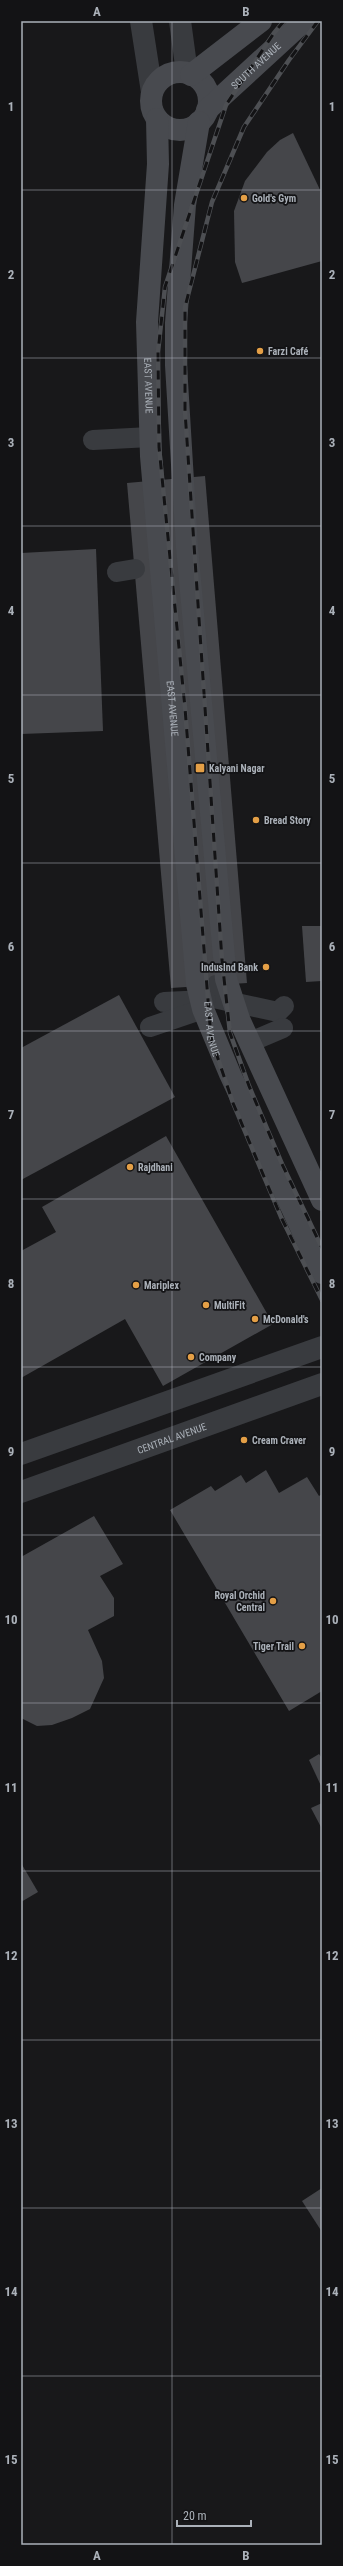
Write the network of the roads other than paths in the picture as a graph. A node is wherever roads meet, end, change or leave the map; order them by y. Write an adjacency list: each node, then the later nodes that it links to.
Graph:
1 (141, 21): 6 (street)
2 (180, 21): 5 (street)
3 (304, 21): 7 (main road, SOUTH AVENUE)
4 (249, 25): 5 (main road)
5 (189, 74): 6 (main road); 7 (main road)
6 (152, 92): 8 (main road)
7 (203, 116): 8 (main road); 15 (main road)
8 (157, 119): 9 (main road, EAST AVENUE)
9 (150, 437): 10 (street); 11 (main road, EAST AVENUE)
10 (93, 440)
11 (212, 998): 12 (street); 13 (street); 17 (main road, EAST AVENUE)
12 (284, 1006)
13 (162, 1020)
14 (283, 1028): 15 (street)
15 (250, 1042): 16 (main road)
16 (322, 1200)
17 (322, 1273)
18 (322, 1347): 20 (street)
19 (322, 1384): 21 (street, CENTRAL AVENUE)
20 (21, 1454)
21 (21, 1492)

